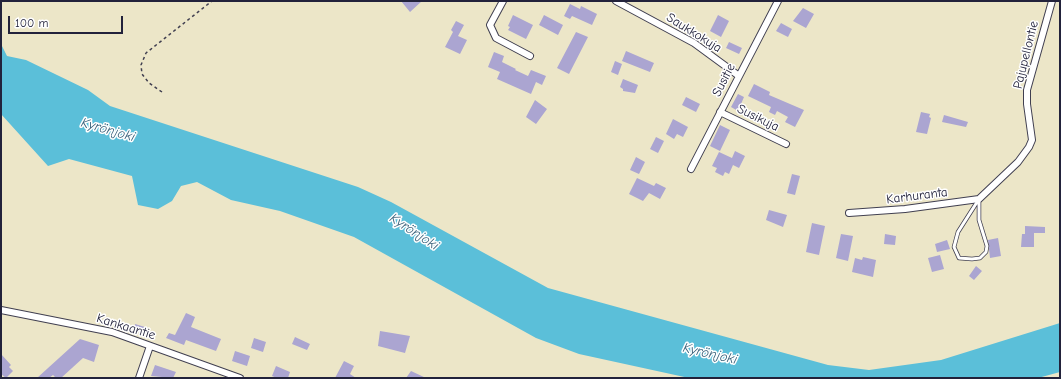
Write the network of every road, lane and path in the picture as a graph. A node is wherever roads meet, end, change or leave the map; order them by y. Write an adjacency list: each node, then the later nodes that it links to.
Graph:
1 (212, 1): 8 (path)
2 (503, 1): 6 (street)
3 (616, 1): 7 (street, Saukkokuja)
4 (778, 1): 7 (street, Susitie)
5 (1052, 1): 12 (street, Pajupellontie)
6 (530, 56)
7 (739, 76): 9 (street, Susitie)
8 (162, 92)
9 (720, 112): 10 (street, Susikuja); 11 (street, Susitie)
10 (786, 144)
11 (691, 169)
12 (979, 199): 12 (lane); 13 (street, Karhuranta)
13 (849, 213)
14 (1, 310): 15 (street, Kankaantie)
15 (150, 346): 16 (street); 17 (street, Kankaantie)
16 (139, 378)
17 (240, 378)

